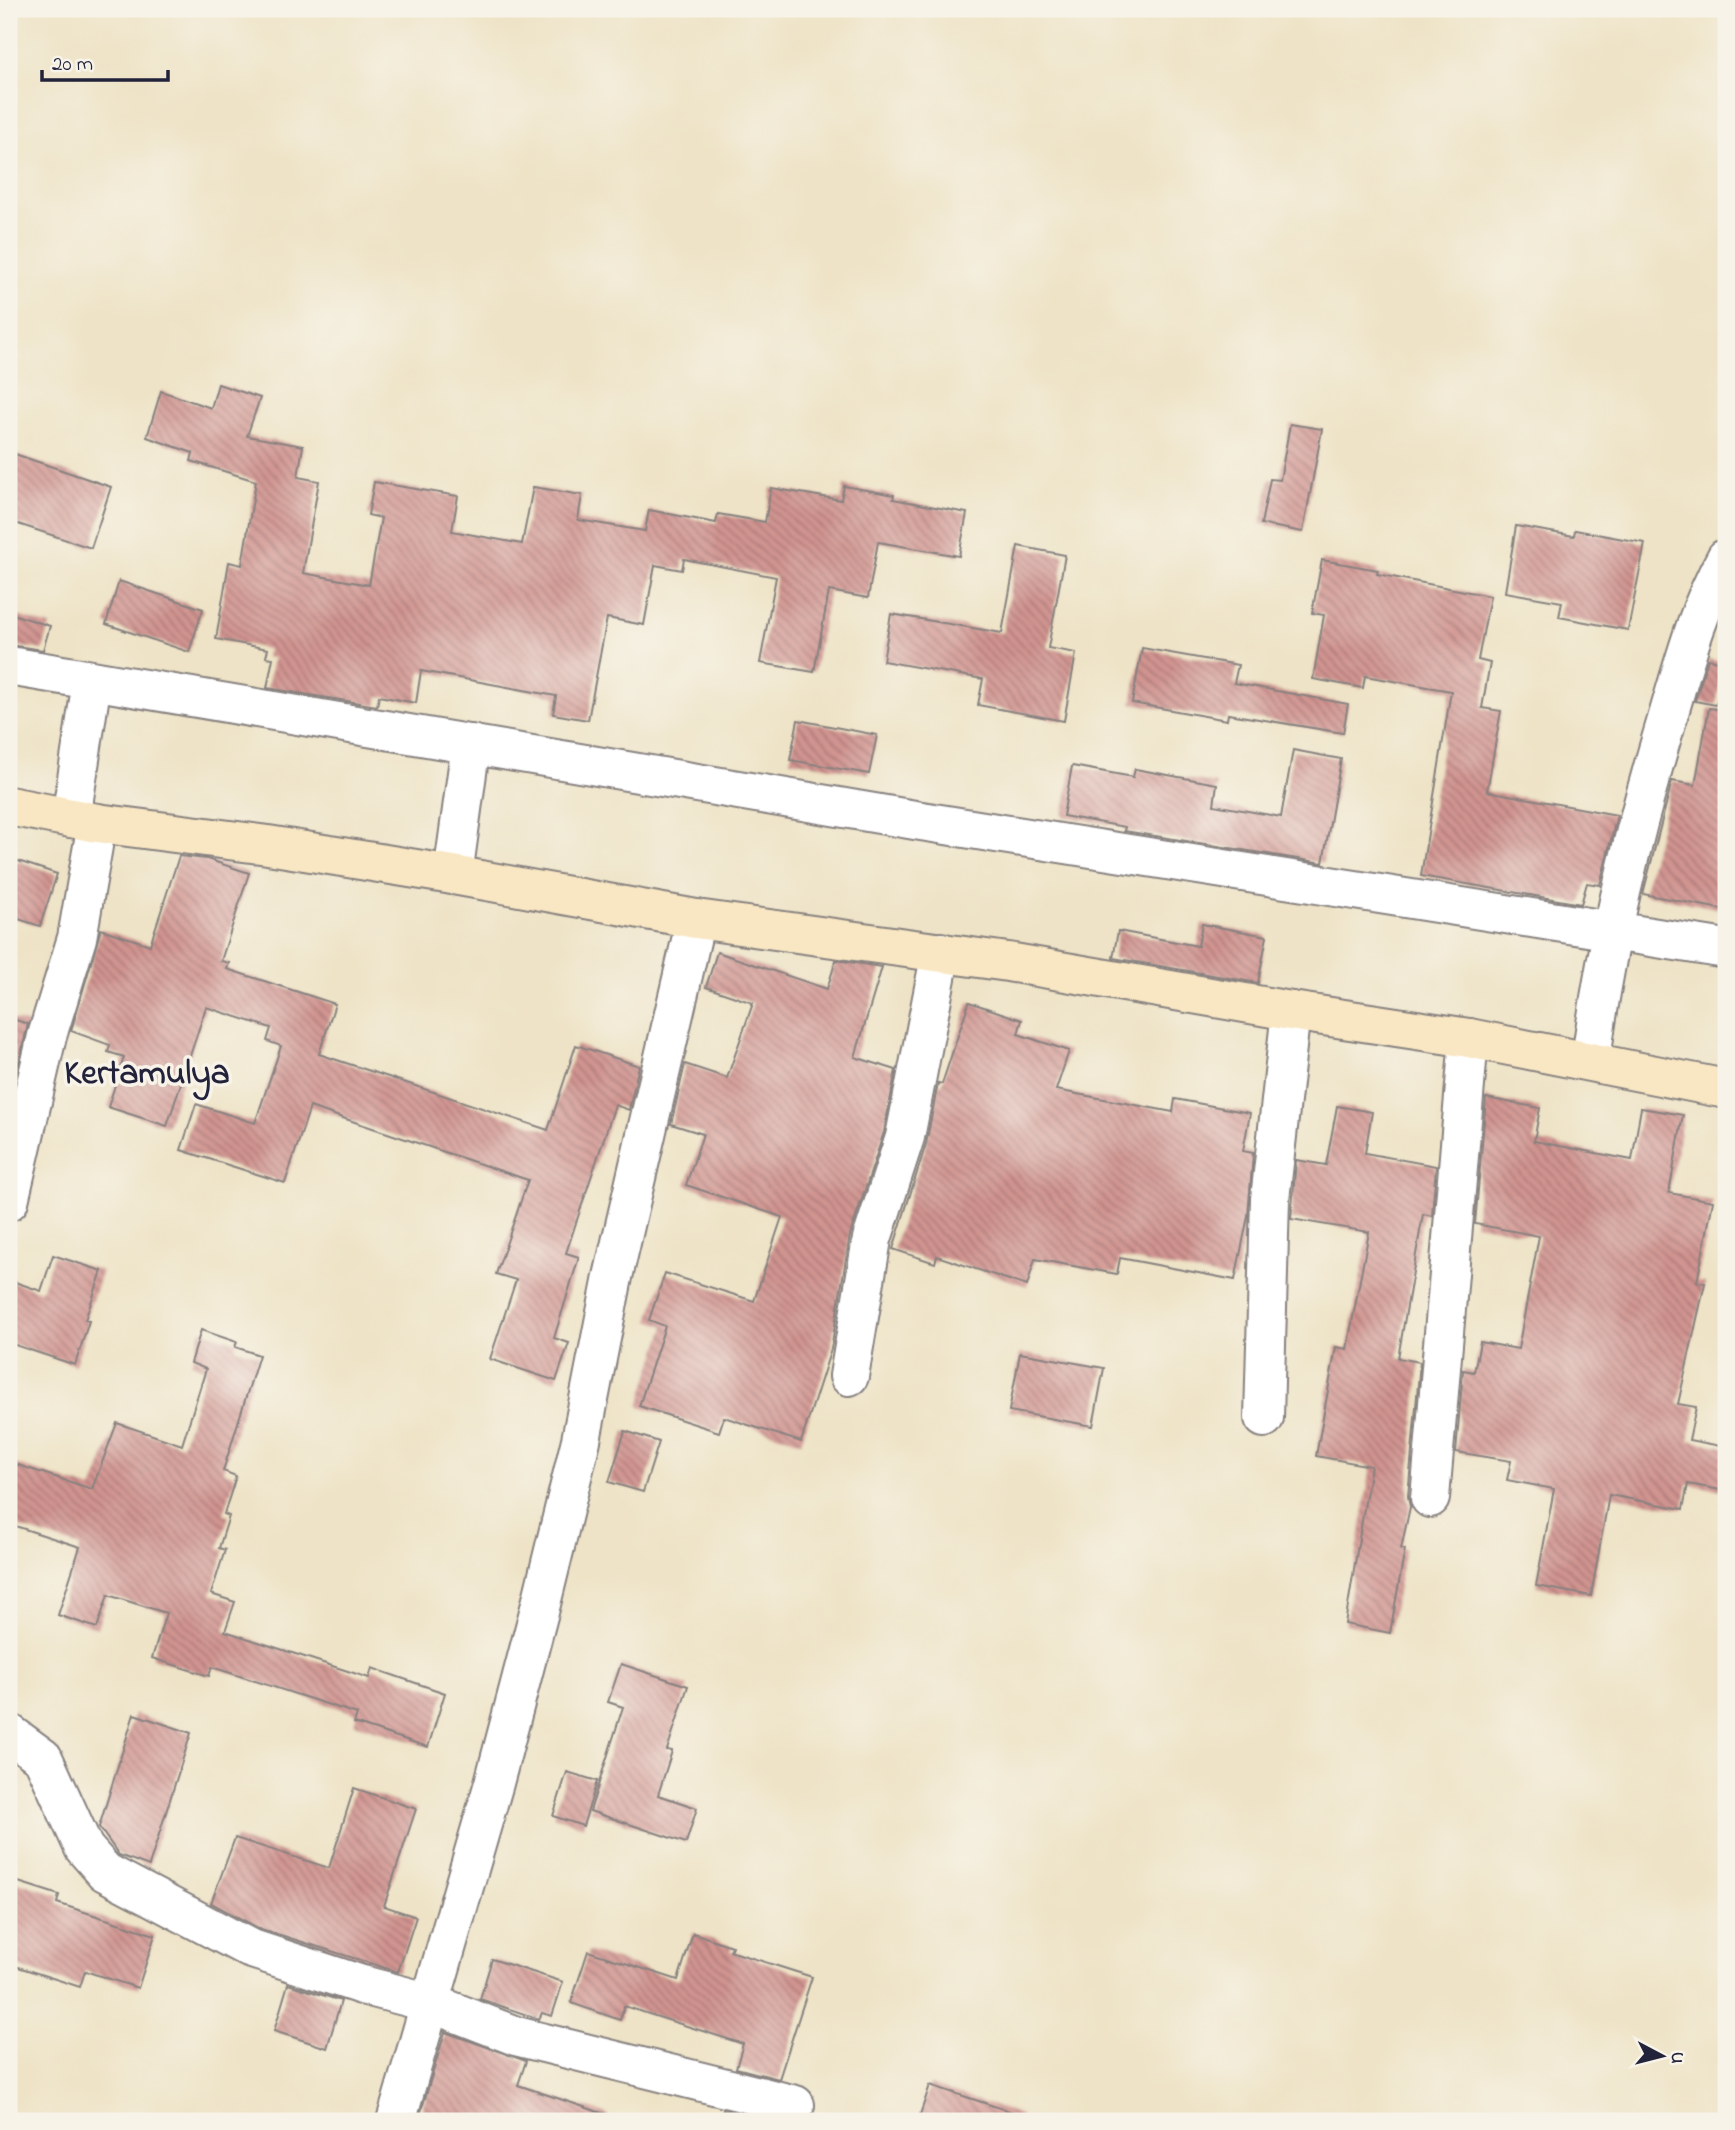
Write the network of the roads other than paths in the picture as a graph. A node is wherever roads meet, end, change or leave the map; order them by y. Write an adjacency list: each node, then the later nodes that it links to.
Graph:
1 (1726, 558): 9 (street)
2 (9, 666): 3 (street)
3 (91, 692): 4 (street); 6 (street)
4 (468, 761): 7 (street); 9 (street)
5 (9, 806): 6 (main road)
6 (84, 821): 7 (main road); 16 (street)
7 (453, 875): 8 (main road)
8 (695, 919): 11 (main road); 21 (street)
9 (1609, 945): 10 (street); 14 (street)
10 (1726, 949)
11 (941, 952): 12 (main road); 17 (street)
12 (1291, 1011): 13 (main road); 18 (street)
13 (1469, 1038): 14 (main road); 19 (street)
14 (1592, 1050): 15 (main road)
15 (1726, 1089)
16 (9, 1201)
17 (849, 1376)
18 (1265, 1418)
19 (1430, 1498)
20 (9, 1733): 21 (street)
21 (430, 2003): 22 (street); 23 (street)
22 (795, 2105)
23 (396, 2121)

